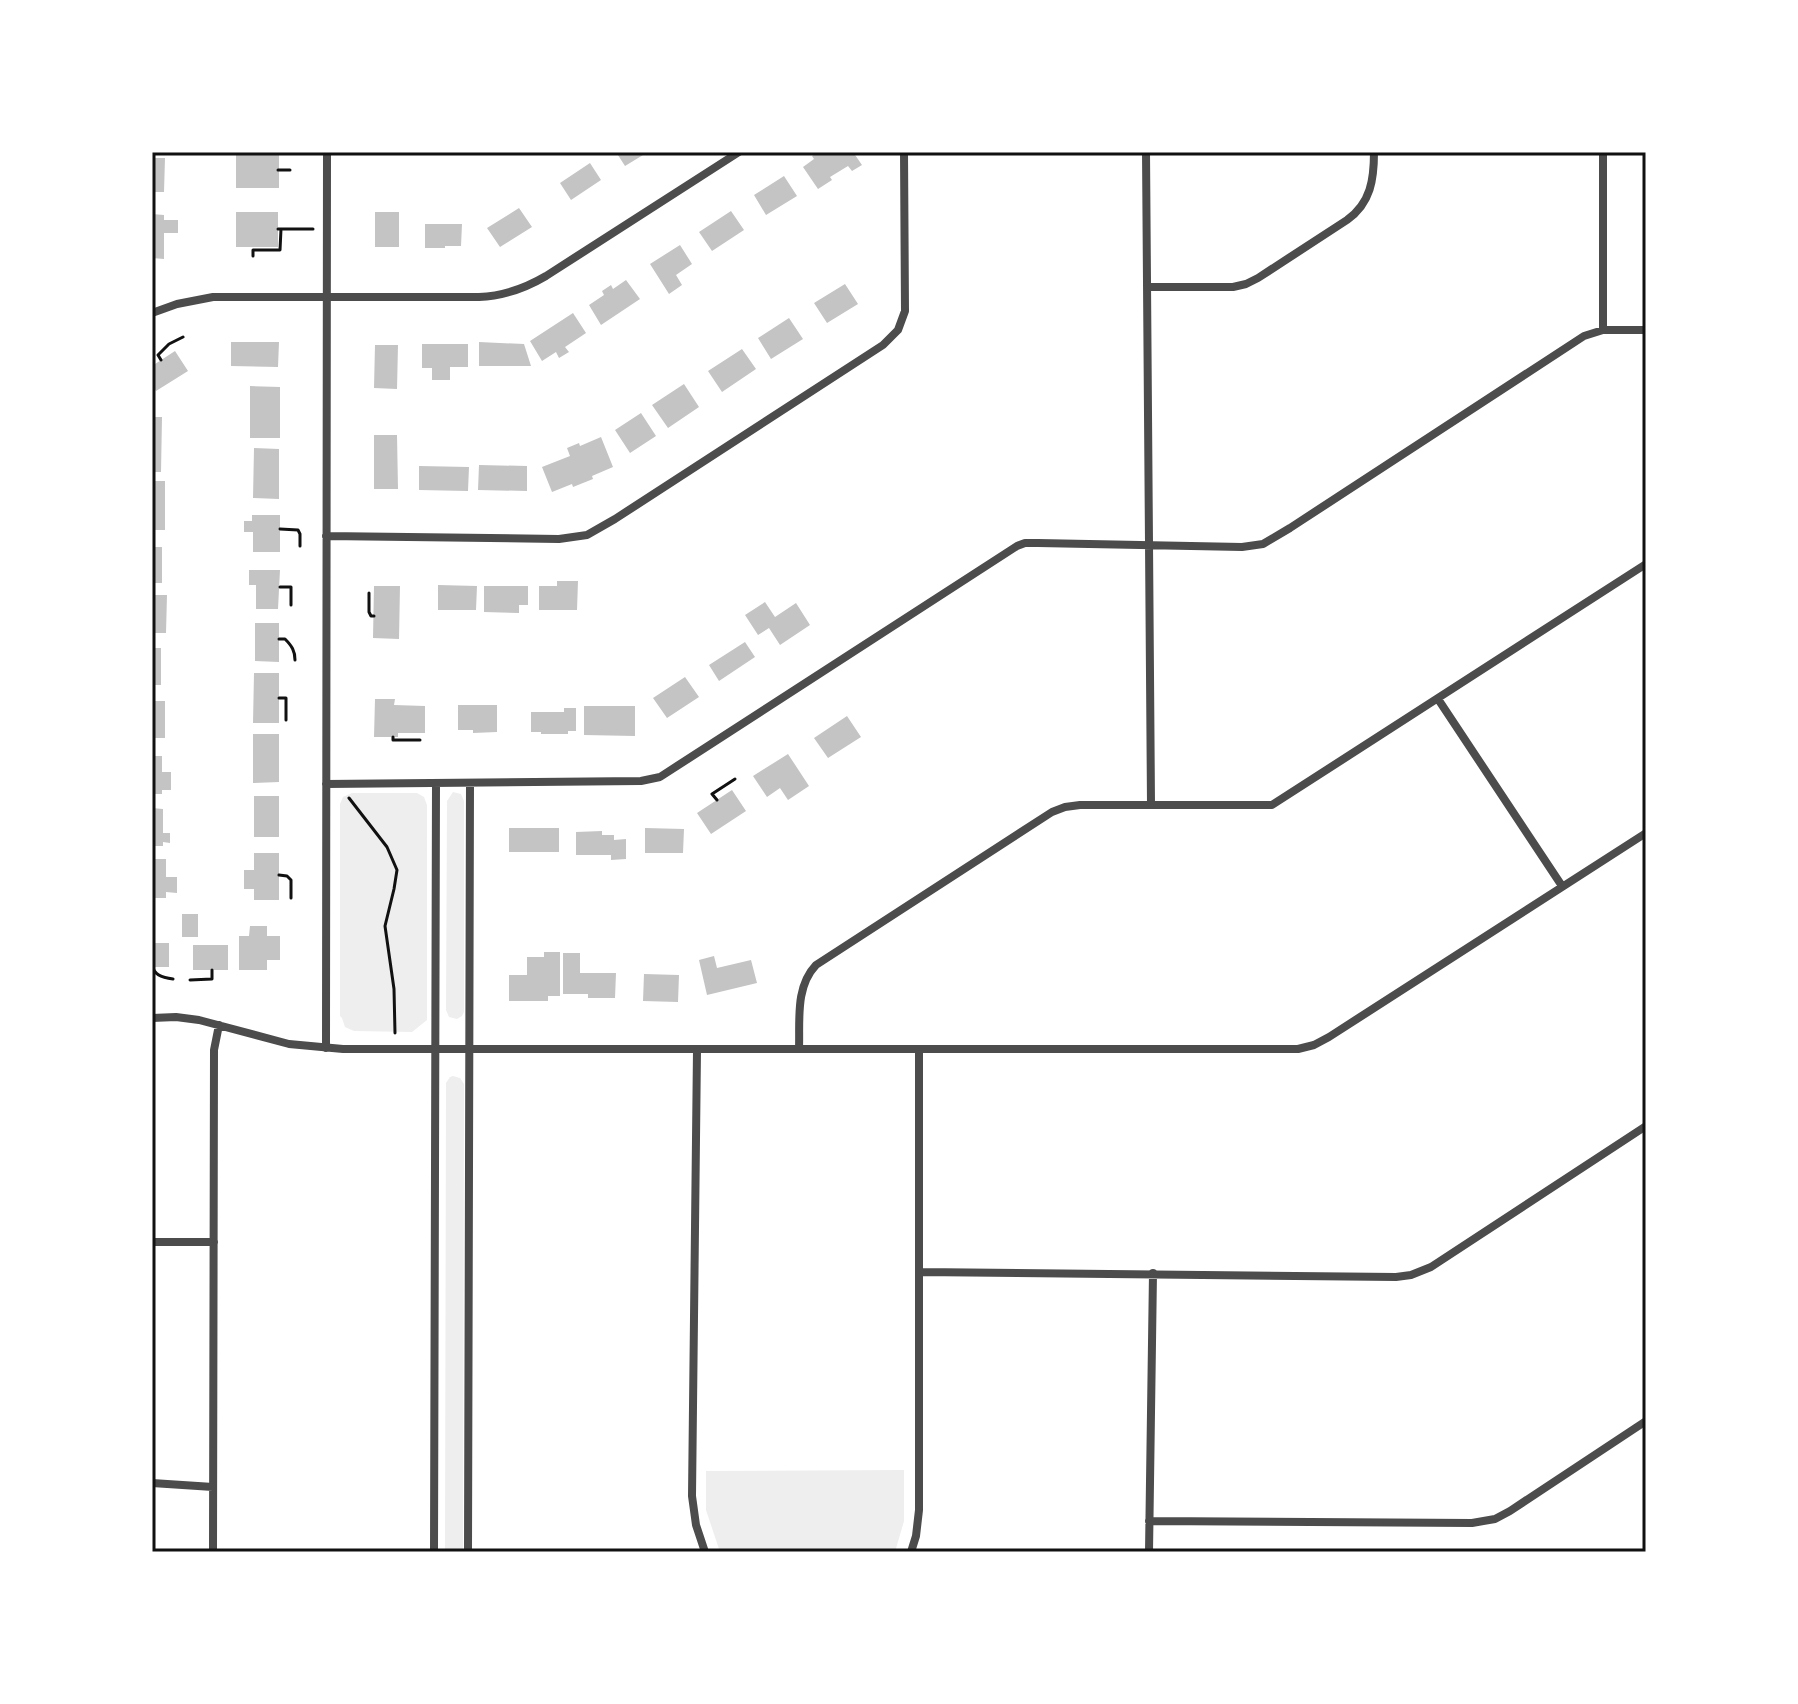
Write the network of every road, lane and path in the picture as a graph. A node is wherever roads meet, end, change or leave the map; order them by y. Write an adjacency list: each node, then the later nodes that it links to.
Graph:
1 (327, 152): 12 (street)
2 (739, 152): 12 (street)
3 (904, 152): 19 (street)
4 (1146, 152): 11 (street)
5 (1374, 152): 11 (street)
6 (1603, 152): 14 (street)
7 (278, 170): 8 (path)
8 (290, 170)
9 (313, 229): 10 (path)
10 (253, 256)
11 (1147, 287): 20 (street)
12 (327, 297): 13 (street); 19 (street)
13 (152, 313)
14 (1603, 330): 15 (street); 20 (street)
15 (1646, 330)
16 (183, 337): 17 (path)
17 (161, 360)
18 (280, 529): 21 (path)
19 (326, 536): 36 (street)
20 (1150, 545): 35 (street); 40 (street)
21 (300, 546)
22 (1646, 564): 30 (street)
23 (280, 587): 25 (path)
24 (369, 593): 26 (path)
25 (291, 605)
26 (374, 616)
27 (279, 639): 28 (path)
28 (295, 660)
29 (279, 698): 31 (path)
30 (1438, 699): 40 (street); 43 (street)
31 (286, 720)
32 (393, 737): 33 (path)
33 (420, 740)
34 (735, 779): 39 (path)
35 (470, 783): 37 (street); 54 (street)
36 (326, 784): 37 (street); 52 (street)
37 (436, 784): 53 (street)
38 (346, 795): 51 (path)
39 (717, 800)
40 (1151, 804): 55 (street)
41 (1646, 833): 43 (street)
42 (279, 875): 44 (path)
43 (1562, 886): 56 (street)
44 (291, 898)
45 (153, 967): 47 (path)
46 (212, 970): 48 (path)
47 (173, 979)
48 (190, 980)
49 (152, 1018): 50 (street)
50 (219, 1025): 52 (street); 60 (street)
51 (395, 1033)
52 (326, 1048): 53 (street)
53 (436, 1049): 54 (street); 68 (street)
54 (469, 1049): 57 (street); 69 (street)
55 (799, 1049): 56 (street); 57 (street)
56 (919, 1049): 61 (street)
57 (697, 1050): 70 (street)
58 (1646, 1126): 62 (street)
59 (152, 1242): 60 (street)
60 (214, 1242): 65 (street)
61 (920, 1272): 62 (street); 71 (street)
62 (1153, 1273): 66 (street)
63 (1646, 1421): 66 (street)
64 (152, 1483): 65 (street)
65 (213, 1487): 67 (street)
66 (1149, 1521): 72 (street)
67 (213, 1552)
68 (434, 1552)
69 (468, 1552)
70 (705, 1552)
71 (911, 1552)
72 (1149, 1552)

